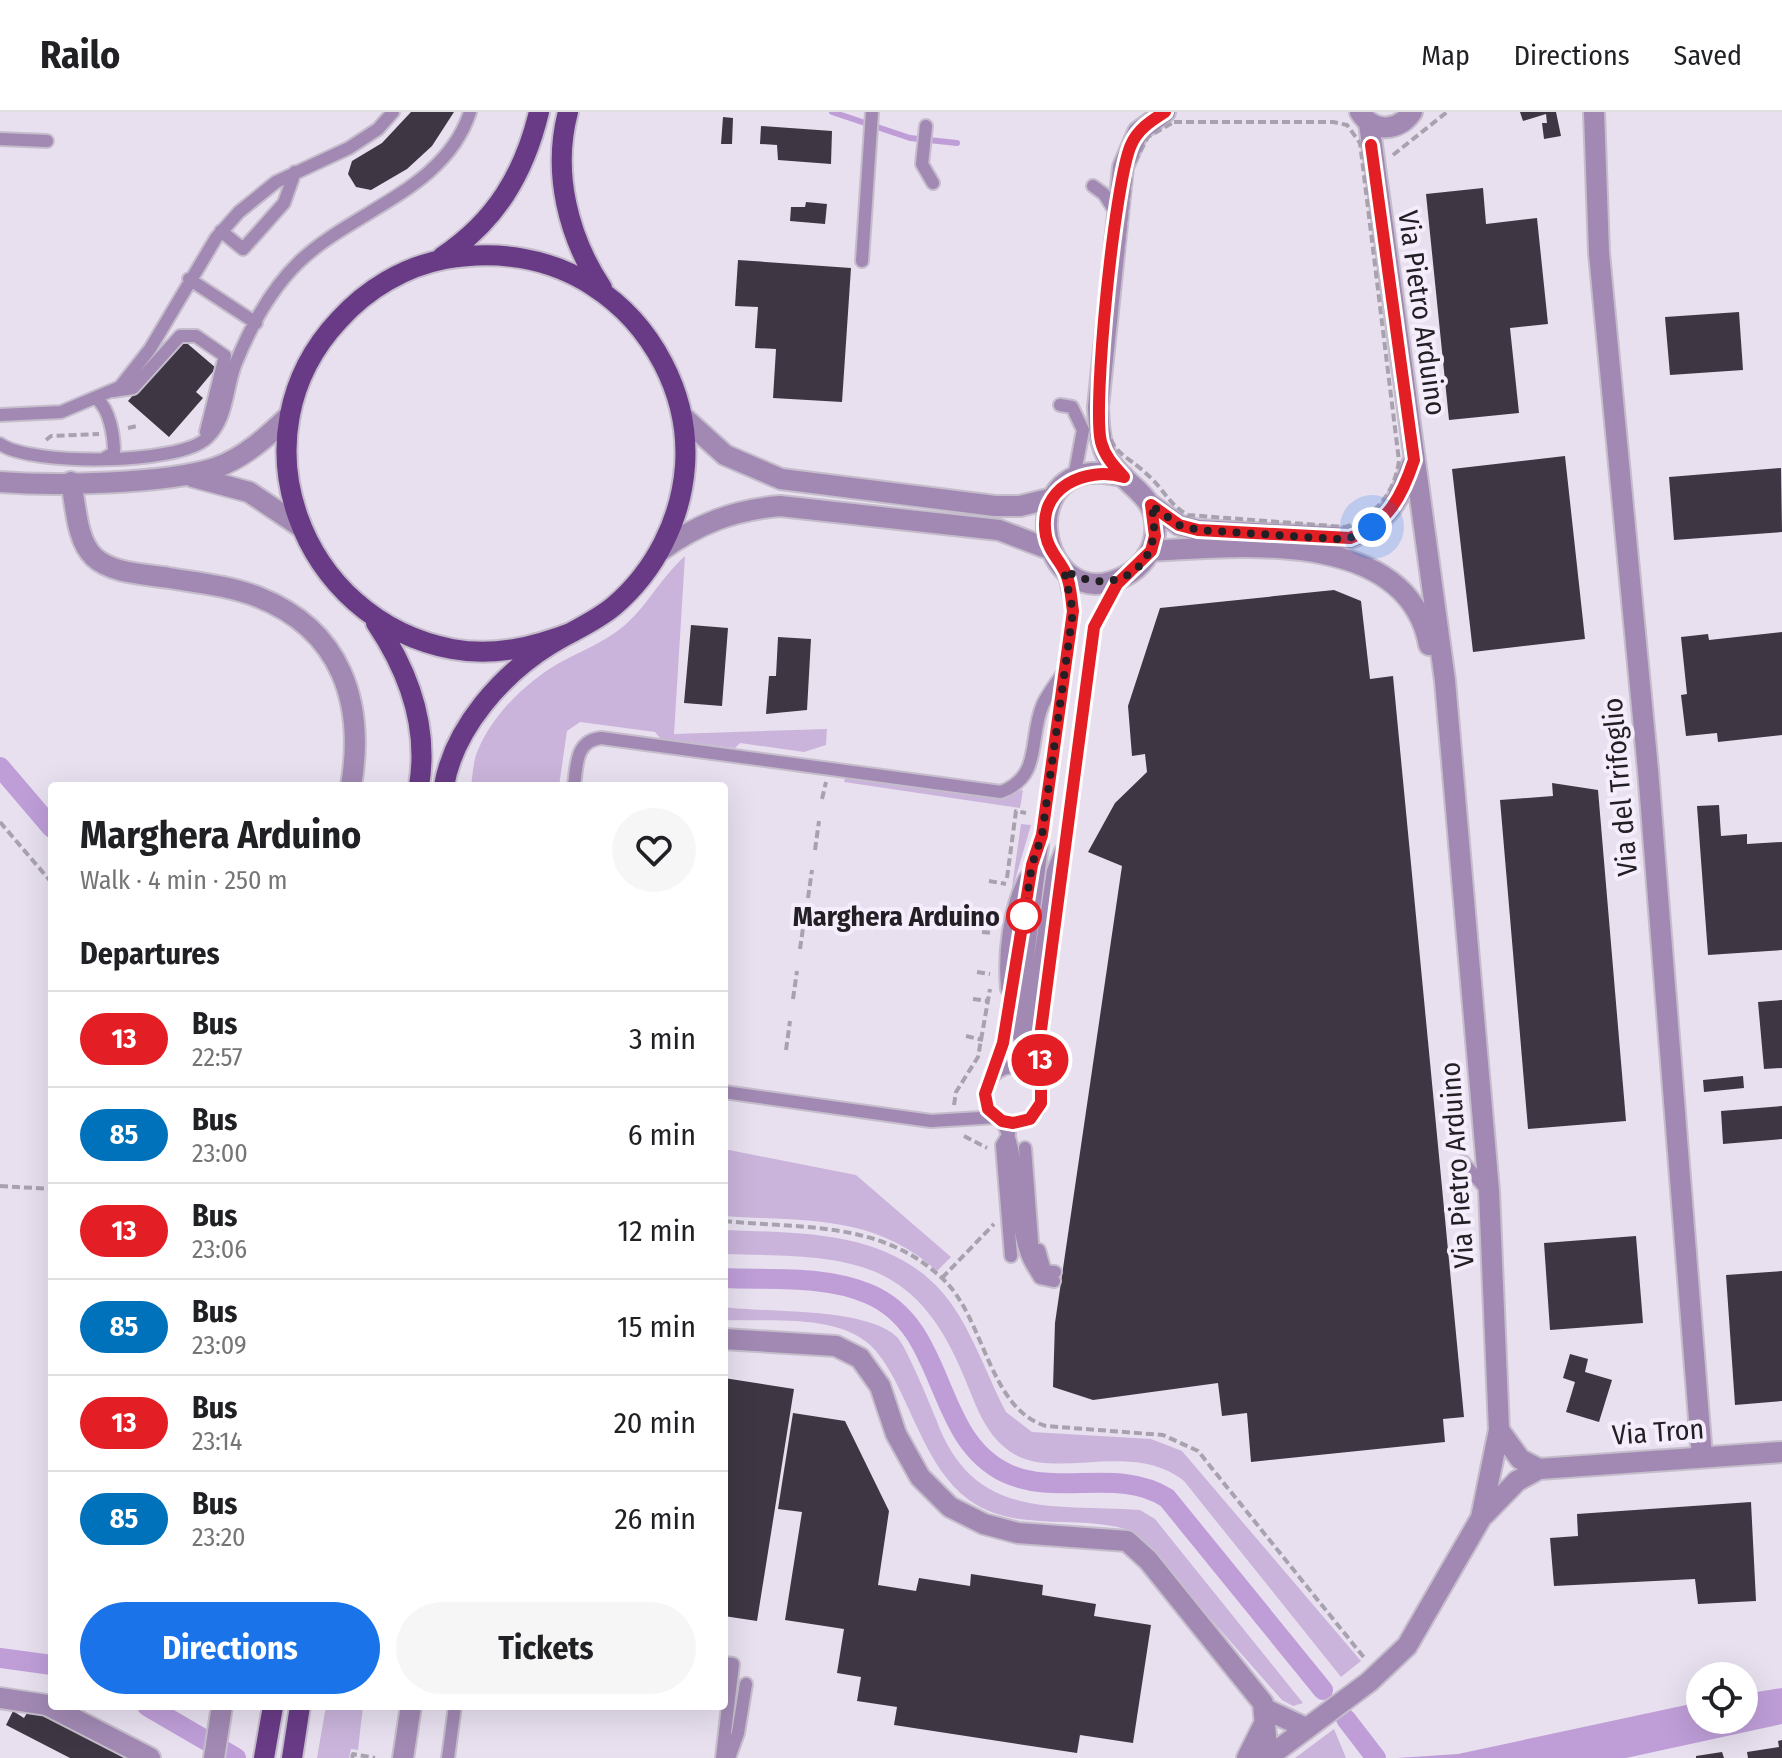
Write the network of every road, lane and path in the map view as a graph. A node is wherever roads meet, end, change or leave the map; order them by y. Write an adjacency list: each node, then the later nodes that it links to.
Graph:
1 (393, 112): 14 (lane)
2 (470, 112): 24 (lane)
3 (539, 112): 20 (main road)
4 (568, 112): 23 (main road)
5 (1165, 112): 18 (street)
6 (1412, 112): 11 (street)
7 (1594, 112): 105 (street, Via del Trifoglio)
8 (872, 113): 21 (lane)
9 (1360, 115): 11 (street); 15 (street, Via Pietro Arduino)
10 (926, 126): 16 (lane)
11 (1396, 126): 15 (street, Via Pietro Arduino)
12 (0, 139): 13 (lane)
13 (47, 141)
14 (295, 172): 19 (lane); 19 (lane)
15 (1375, 173): 36 (street, Via Pietro Arduino)
16 (933, 183)
17 (1093, 186): 18 (lane)
18 (1117, 216): 38 (street)
19 (221, 231): 22 (lane)
20 (436, 261): 23 (main road); 29 (main road)
21 (862, 261)
22 (189, 279): 24 (lane); 25 (lane)
23 (606, 295): 30 (main road)
24 (256, 323): 32 (lane)
25 (113, 391): 26 (lane); 32 (lane)
26 (97, 399): 28 (lane); 35 (lane)
27 (1060, 405): 39 (lane)
28 (0, 415)
29 (290, 415): 37 (street); 45 (main road)
30 (682, 416): 42 (street); 48 (main road)
31 (100, 434): 33 (path)
32 (207, 439): 35 (lane)
33 (38, 441)
34 (0, 444): 35 (lane)
35 (105, 458)
36 (1414, 460): 46 (street); 52 (street, Via Pietro Arduino)
37 (186, 476): 41 (street); 45 (street)
38 (1124, 477): 39 (street); 43 (street)
39 (1074, 478): 42 (street)
40 (0, 482): 41 (street)
41 (71, 482): 57 (street)
42 (1053, 498): 47 (street)
43 (1151, 505): 46 (street); 49 (street)
44 (1250, 521): 44 (path)
45 (301, 527): 53 (main road)
46 (1337, 539): 52 (street)
47 (1049, 549): 48 (street); 50 (street)
48 (660, 551): 54 (main road)
49 (1151, 551): 51 (street); 56 (street)
50 (1064, 570): 51 (street); 55 (lane)
51 (1121, 579): 64 (lane)
52 (1434, 608): 56 (street, Via Pietro Arduino)
53 (371, 616): 54 (main road); 58 (main road)
54 (573, 632): 59 (main road)
55 (1064, 672): 60 (lane); 63 (lane)
56 (1445, 681): 96 (street, Via Pietro Arduino)
57 (352, 782)
58 (419, 782)
59 (445, 782)
60 (575, 782)
61 (819, 821): 65 (path)
62 (0, 822): 67 (path)
63 (1042, 835): 64 (lane); 85 (lane)
64 (1065, 841): 86 (lane)
65 (815, 850)
66 (812, 870): 70 (path)
67 (48, 878)
68 (989, 881): 69 (path)
69 (1006, 884)
70 (808, 898)
71 (804, 921): 74 (path)
72 (982, 932): 73 (path)
73 (999, 934)
74 (800, 949)
75 (797, 971): 78 (path)
76 (977, 972): 77 (path)
77 (993, 975)
78 (793, 999)
79 (973, 999): 80 (path)
80 (988, 1001)
81 (790, 1021): 84 (path)
82 (966, 1036): 83 (path)
83 (983, 1040)
84 (786, 1050)
85 (992, 1078): 86 (lane); 88 (lane)
86 (1039, 1083): 89 (lane)
87 (728, 1093): 90 (lane)
88 (985, 1101): 89 (lane); 90 (lane)
89 (999, 1119): 90 (lane); 91 (lane)
90 (963, 1126): 92 (path)
91 (1009, 1134): 99 (lane); 100 (lane)
92 (989, 1162)
93 (1463, 1162): 96 (lane)
94 (0, 1186): 95 (path)
95 (48, 1189)
96 (1489, 1191): 103 (street, Via Pietro Arduino)
97 (993, 1208): 101 (path)
98 (728, 1221): 101 (path)
99 (1011, 1256)
100 (1034, 1268): 100 (lane)
101 (942, 1278): 108 (path)
102 (728, 1339): 121 (street)
103 (1499, 1430): 106 (street); 107 (street, Via Pietro Arduino)
104 (1782, 1452): 105 (street, Via Tron)
105 (1702, 1457): 106 (street, Via Tron)
106 (1540, 1469): 107 (street)
107 (1481, 1518): 122 (street, Via Pietro Arduino)
108 (1376, 1656)
109 (728, 1663): 113 (lane)
110 (746, 1684): 132 (lane)
111 (0, 1698): 112 (street)
112 (48, 1706)
113 (728, 1707)
114 (57, 1710): 124 (street)
115 (222, 1710): 125 (street)
116 (272, 1710): 123 (main road)
117 (299, 1710): 126 (main road)
118 (410, 1710): 129 (street)
119 (454, 1710): 130 (lane)
120 (728, 1710): 131 (lane)
121 (1265, 1716): 122 (street); 133 (street); 134 (street)
122 (1309, 1726): 134 (street, Via Pietro Arduino)
123 (265, 1753)
124 (150, 1758)
125 (214, 1758)
126 (292, 1758)
127 (352, 1758): 128 (path)
128 (375, 1758)
129 (403, 1758)
130 (448, 1758)
131 (722, 1758)
132 (729, 1758)
133 (1247, 1758)
134 (1268, 1758)

